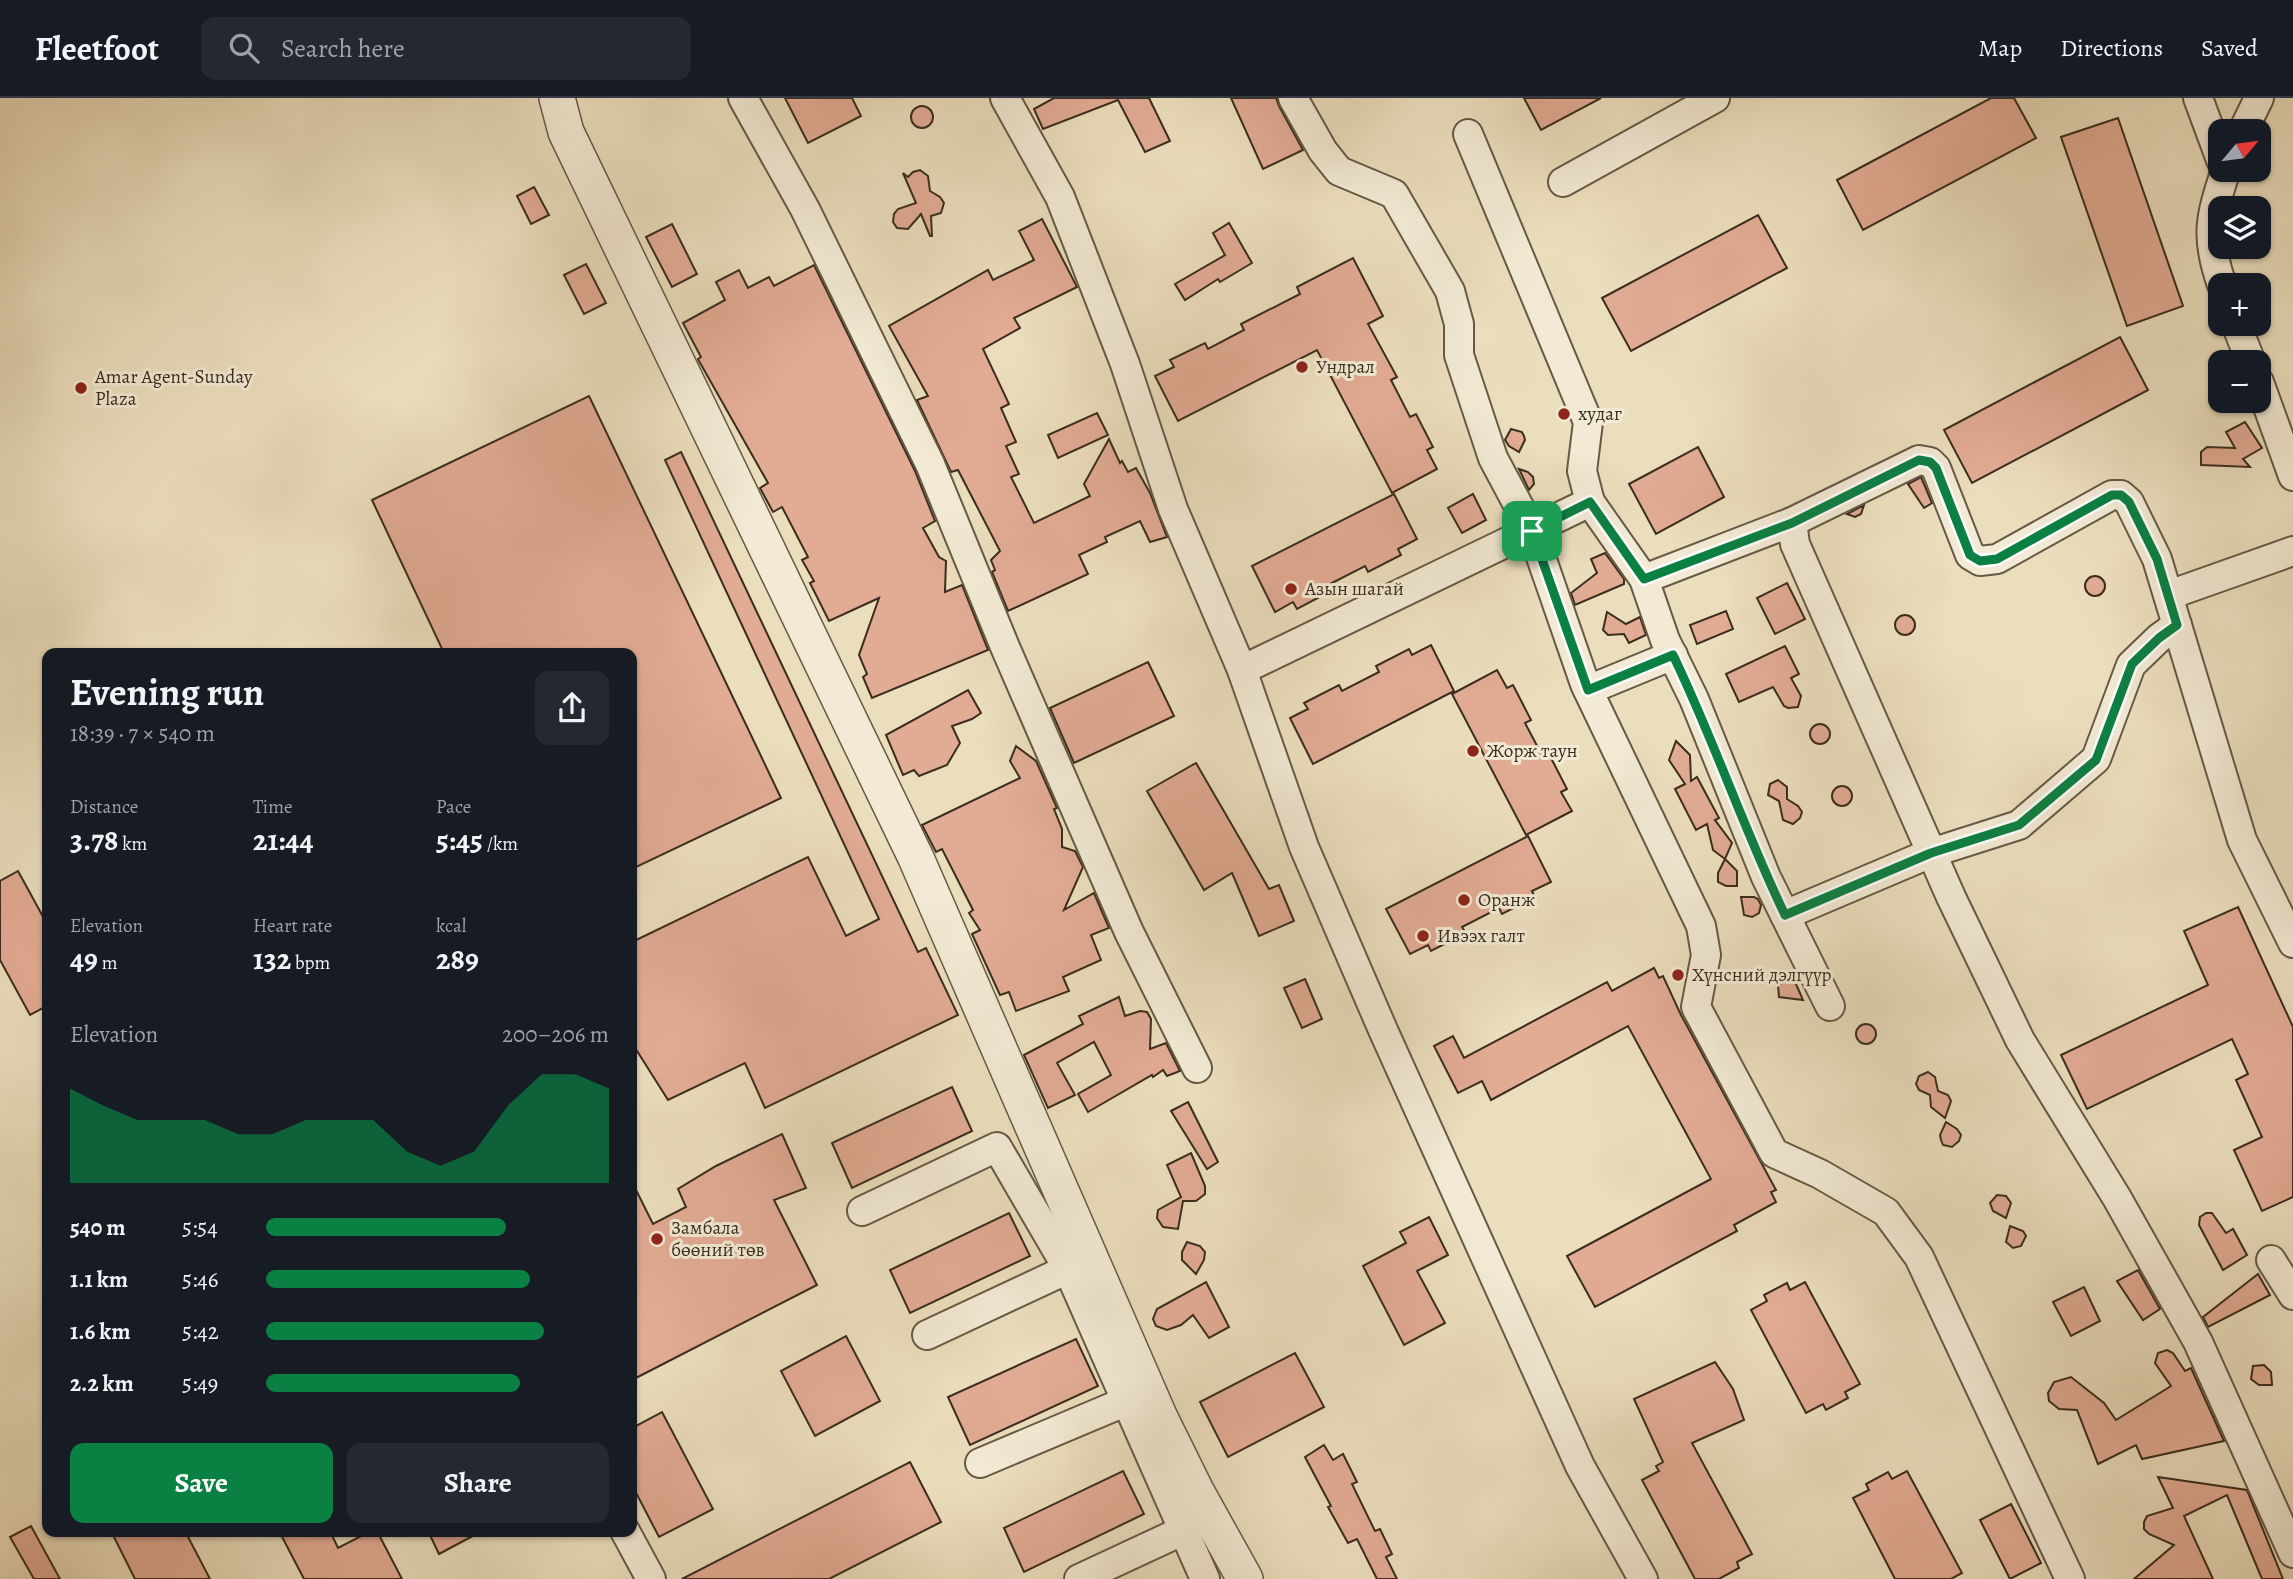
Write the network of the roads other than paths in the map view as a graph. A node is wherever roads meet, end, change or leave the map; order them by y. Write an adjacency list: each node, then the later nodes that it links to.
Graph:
1 (557, 98): 44 (street)
2 (743, 98): 30 (street)
3 (1005, 98): 24 (street)
4 (1293, 98): 18 (street)
5 (1715, 98): 11 (street)
6 (2199, 98): 9 (street)
7 (2259, 98): 8 (street)
8 (2249, 119)
9 (2208, 123)
10 (1468, 134): 16 (street)
11 (1563, 182)
12 (2220, 182): 13 (street)
13 (2218, 273)
14 (2270, 413): 15 (street)
15 (2293, 476)
16 (1590, 502): 18 (street); 20 (street)
17 (1792, 523): 20 (street); 21 (street); 26 (street)
18 (1532, 531): 24 (street); 25 (street)
19 (2293, 551): 21 (street)
20 (1644, 579): 23 (street)
21 (2169, 595): 22 (street)
22 (2177, 625): 26 (street); 28 (street)
23 (1673, 655): 25 (street); 27 (street)
24 (1242, 670): 45 (street)
25 (1588, 690): 46 (street)
26 (1931, 853): 27 (street); 40 (street)
27 (1785, 915): 29 (street)
28 (2293, 943)
29 (1830, 1006)
30 (1197, 1068)
31 (862, 1211): 33 (street)
32 (2271, 1260): 34 (street)
33 (1068, 1269): 35 (street); 36 (street)
34 (2293, 1295)
35 (927, 1335)
36 (1127, 1401): 37 (street); 38 (street)
37 (979, 1463)
38 (1182, 1531): 42 (street); 43 (street)
39 (628, 1537): 41 (street)
40 (2293, 1553)
41 (651, 1579)
42 (1079, 1579)
43 (1205, 1579)
44 (1245, 1579)
45 (1643, 1579)
46 (2070, 1579)

